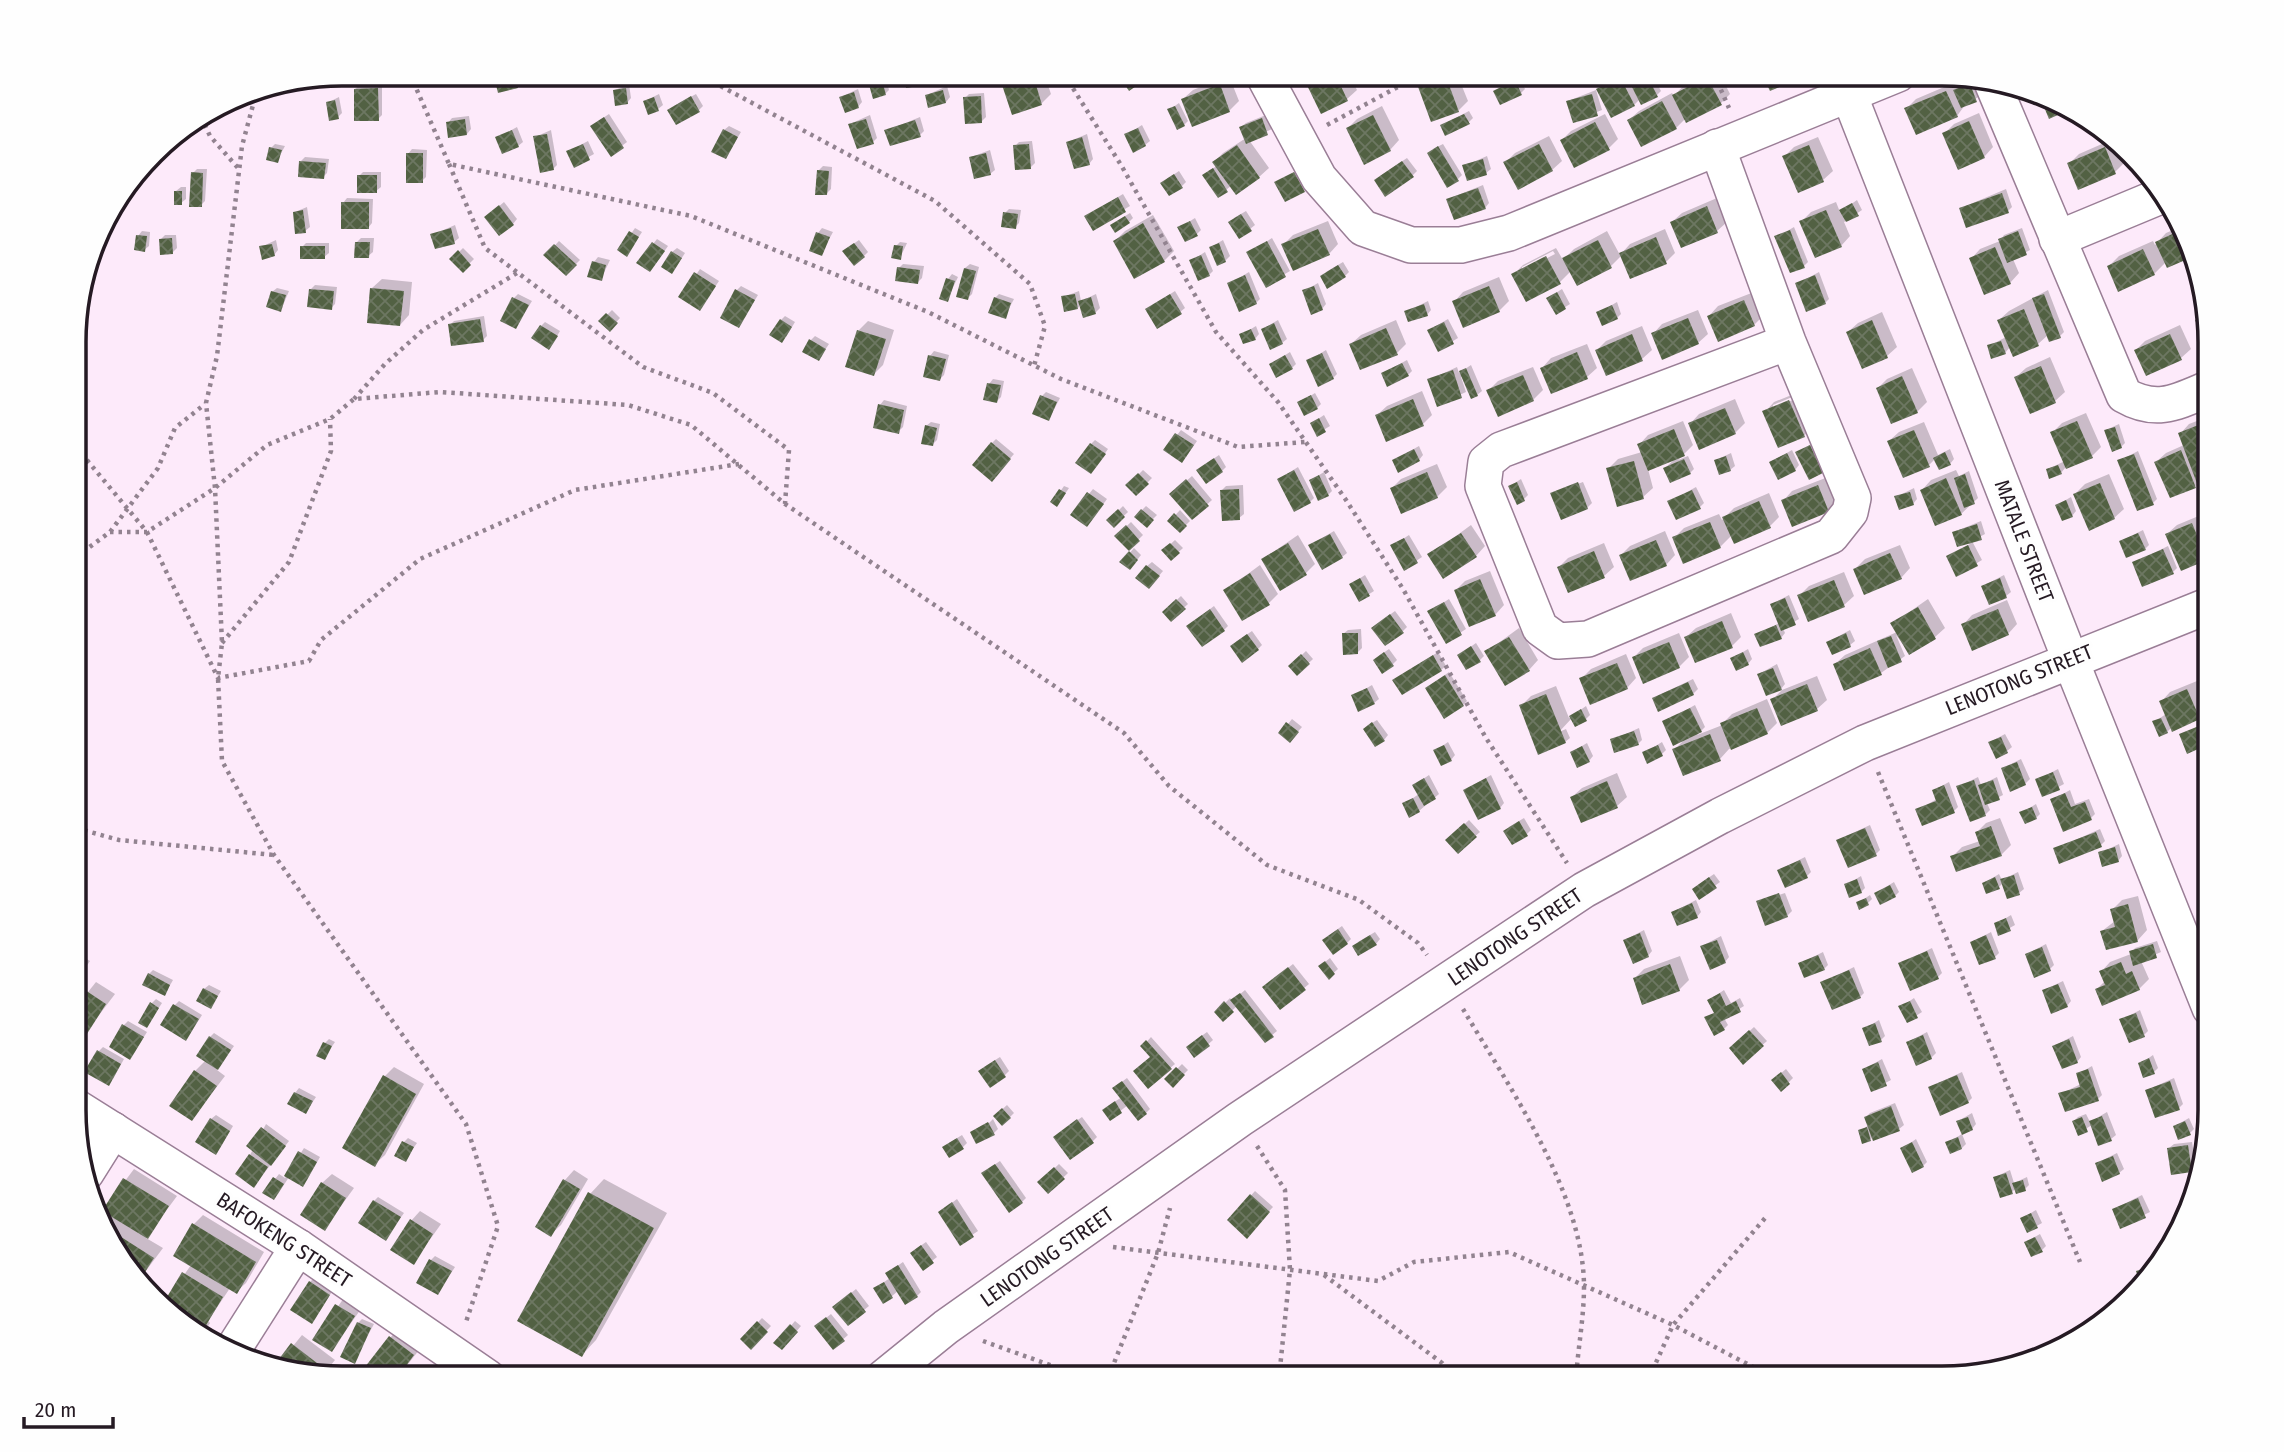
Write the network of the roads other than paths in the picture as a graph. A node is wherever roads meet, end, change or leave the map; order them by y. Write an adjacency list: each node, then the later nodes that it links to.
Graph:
1 (1269, 86): 5 (street)
2 (1840, 86): 5 (street)
3 (1847, 86): 11 (street, MATALE STREET)
4 (1997, 92): 7 (street)
5 (1729, 143): 8 (street)
6 (2154, 199): 7 (street)
7 (2057, 239): 9 (street)
8 (1788, 342): 8 (street)
9 (2198, 393)
10 (2198, 610): 11 (street, LENOTONG STREET)
11 (2070, 659): 12 (street, MATALE STREET); 19 (street, LENOTONG STREET)
12 (2198, 978)
13 (86, 1113): 14 (street, BAFOKENG STREET)
14 (113, 1130): 15 (street); 16 (street, BAFOKENG STREET)
15 (92, 1163)
16 (298, 1247): 17 (street); 18 (street, BAFOKENG STREET)
17 (237, 1344)
18 (472, 1366)
19 (898, 1366)

